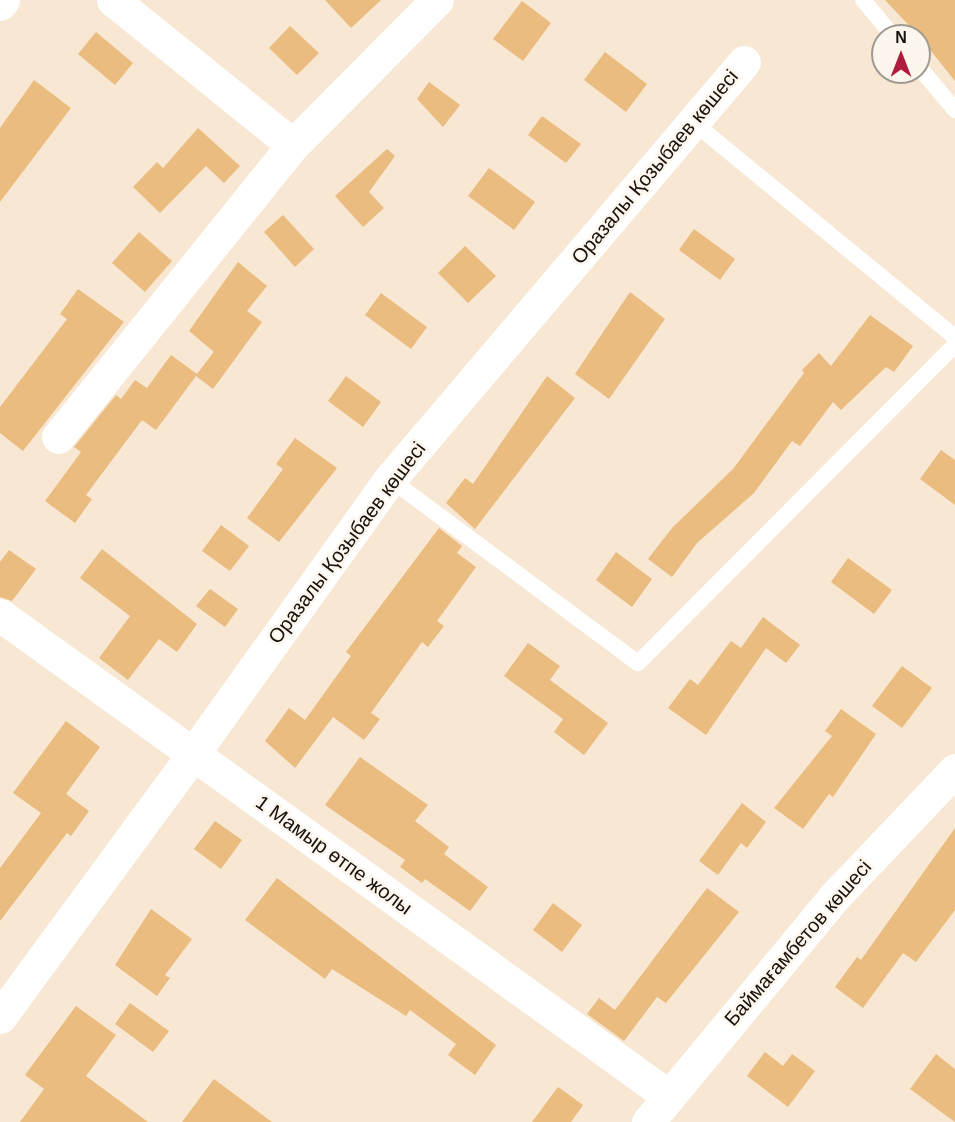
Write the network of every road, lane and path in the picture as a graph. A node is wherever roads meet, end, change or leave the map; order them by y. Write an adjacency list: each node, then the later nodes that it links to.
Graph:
1 (3, 0): 5 (street)
2 (113, 0): 11 (street)
3 (437, 0): 11 (street)
4 (862, 0): 6 (lane)
5 (0, 4)
6 (883, 24)
7 (744, 62): 10 (street, Оразалы Қозыбаев көшесі)
8 (931, 81): 9 (lane)
9 (955, 110)
10 (693, 122): 12 (lane); 15 (street, Оразалы Қозыбаев көшесі)
11 (293, 145): 14 (street)
12 (955, 337)
13 (955, 345): 15 (lane)
14 (58, 437)
15 (390, 479): 17 (street, Оразалы Қозыбаев көшесі)
16 (0, 615): 17 (street, 1 Мамыр өтпе жолы)
17 (193, 754): 19 (street, Оразалы Қозыбаев көшесі); 20 (street, 1 Мамыр өтпе жолы)
18 (955, 770): 20 (street, Баймағамбетов көшесі)
19 (0, 1017)
20 (660, 1113)

